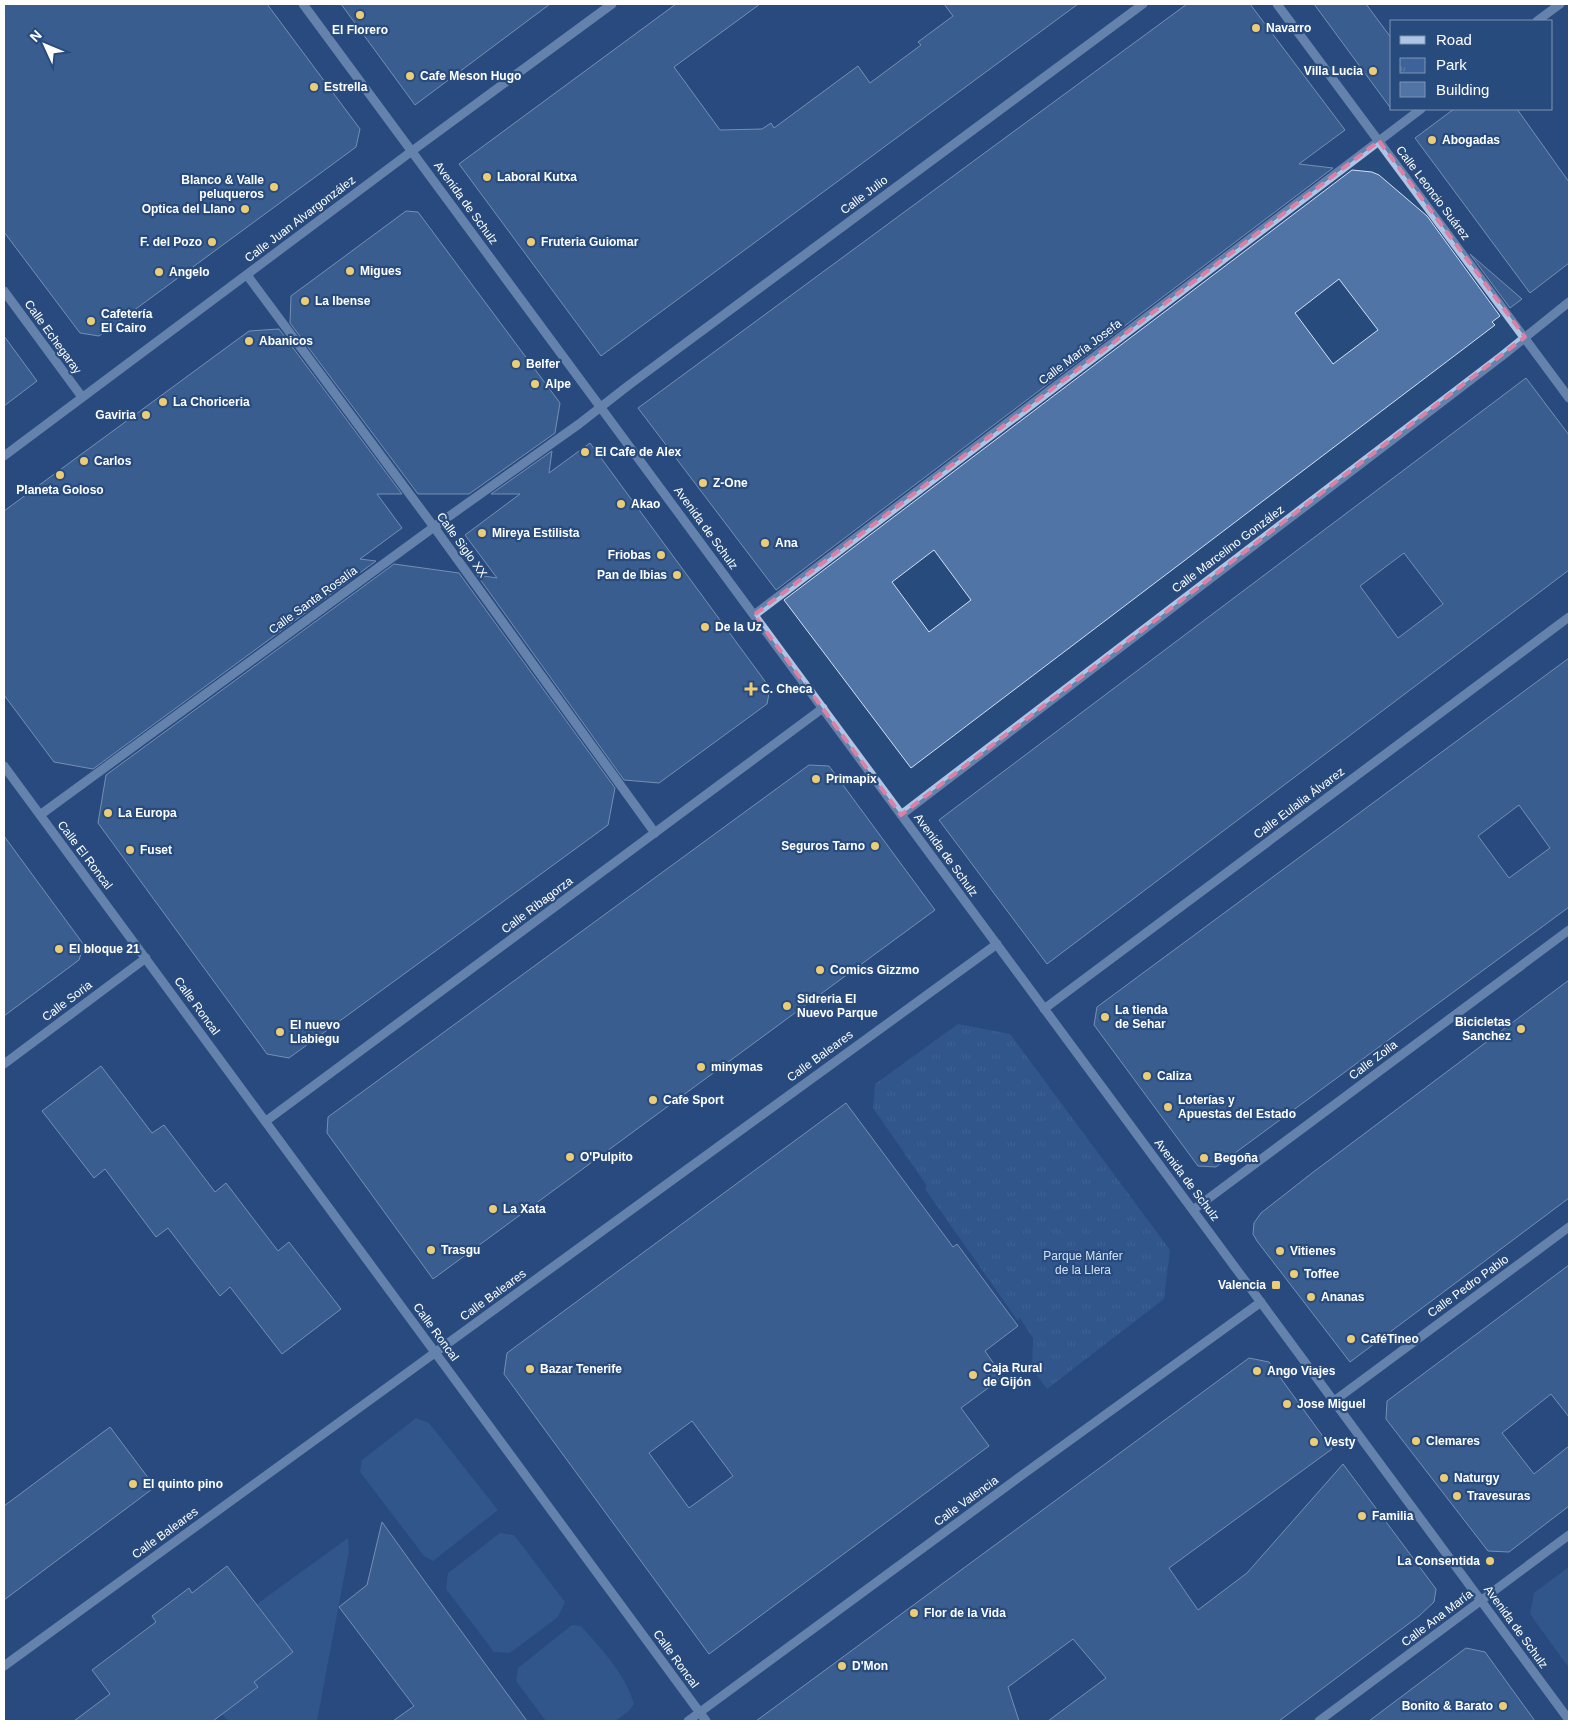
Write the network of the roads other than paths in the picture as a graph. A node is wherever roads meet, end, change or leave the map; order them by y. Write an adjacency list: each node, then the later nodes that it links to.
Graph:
1 (303, 4): 9 (street, Avenida de Schulz)
2 (612, 4): 9 (street, Calle Juan Alvargonzález)
3 (1143, 4): 16 (street, Calle Julio)
4 (1277, 4): 8 (street, Calle Leoncio Suárez)
5 (1560, 4): 6 (street)
6 (1538, 20)
7 (1421, 110): 8 (street, Calle María Josefa)
8 (1379, 141): 13 (street, Calle Leoncio Suárez); 19 (street, Calle María Josefa)
9 (412, 151): 10 (street, Calle Juan Alvargonzález); 16 (street, Avenida de Schulz)
10 (246, 275): 14 (street, Calle Juan Alvargonzález); 18 (street, Calle Siglo XX)
11 (4, 291): 14 (street, Calle Echegaray)
12 (1569, 302): 13 (street, Calle Marcelino González)
13 (1525, 337): 15 (street, Calle Leoncio Suárez); 24 (street, Calle Marcelino González)
14 (82, 397): 17 (street, Calle Juan Alvargonzález)
15 (1569, 398)
16 (601, 406): 18 (street, Calle Santa Rosalía); 19 (street, Avenida de Schulz)
17 (4, 456)
18 (434, 527): 23 (street, Calle Santa Rosalía); 25 (street, Calle Siglo XX)
19 (754, 615): 21 (street, Avenida de Schulz)
20 (1569, 617): 29 (street, Calle Eulalia Álvarez)
21 (823, 708): 24 (street, Avenida de Schulz); 25 (street, Calle Ribagorza)
22 (4, 766): 23 (street, Calle El Roncal)
23 (40, 815): 28 (street, Calle El Roncal)
24 (901, 815): 27 (street, Avenida de Schulz)
25 (655, 833): 31 (street, Calle Ribagorza)
26 (1569, 930): 32 (street, Calle Zoila)
27 (997, 944): 29 (street, Avenida de Schulz); 35 (street, Calle Baleares)
28 (146, 958): 30 (street, Calle Soria); 31 (street, Calle Roncal)
29 (1044, 1009): 32 (street, Avenida de Schulz)
30 (4, 1064)
31 (266, 1121): 35 (street, Calle Roncal)
32 (1193, 1210): 34 (street, Avenida de Schulz)
33 (1569, 1227): 36 (street, Calle Pedro Pablo)
34 (1261, 1302): 36 (street, Avenida de Schulz); 40 (street, Calle Valencia)
35 (435, 1352): 39 (street, Calle Baleares); 40 (street, Calle Roncal)
36 (1334, 1401): 38 (street, Avenida de Schulz)
37 (1569, 1535): 38 (street, Calle Ana María)
38 (1481, 1601): 41 (street, Avenida de Schulz); 44 (street, Calle Ana María)
39 (4, 1666)
40 (700, 1713): 42 (street, Calle Valencia); 43 (street, Calle Roncal)
41 (1569, 1720)
42 (688, 1721)
43 (706, 1721)
44 (1319, 1721)

